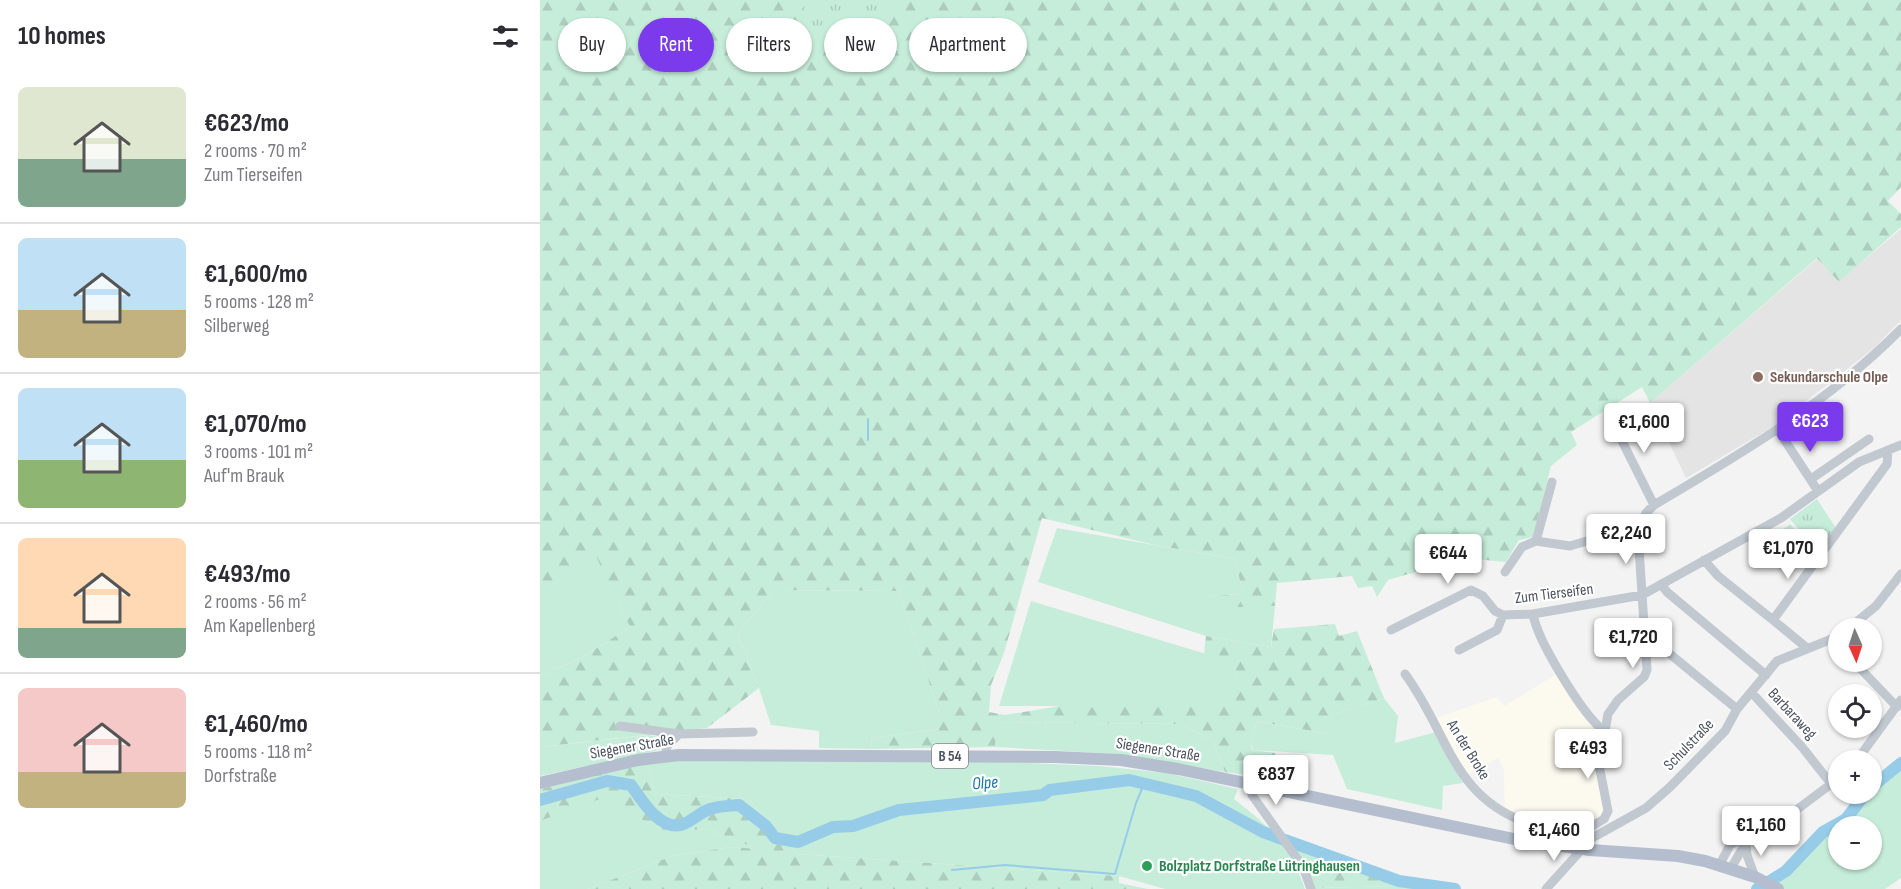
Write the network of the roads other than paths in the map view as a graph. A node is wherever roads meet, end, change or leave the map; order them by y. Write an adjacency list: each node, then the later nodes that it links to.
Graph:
1 (1901, 329): 3 (street)
2 (1609, 415): 10 (street)
3 (1778, 430): 7 (street); 10 (street)
4 (1869, 439): 7 (street)
5 (1901, 445): 6 (street, Zum Tierseifen)
6 (1888, 450): 9 (street, Zum Tierseifen); 21 (street)
7 (1811, 479): 9 (street)
8 (1552, 482): 12 (street)
9 (1818, 490): 13 (street, Zum Tierseifen)
10 (1653, 505): 11 (street)
11 (1638, 533): 12 (street); 17 (street)
12 (1536, 541): 14 (street)
13 (1704, 560): 16 (street, Zum Tierseifen); 21 (street)
14 (1505, 572)
15 (1901, 574): 20 (street)
16 (1661, 584): 17 (street, Zum Tierseifen); 29 (street)
17 (1641, 595): 18 (street, Zum Tierseifen); 23 (street)
18 (1533, 614): 19 (street, Zum Tierseifen); 34 (street)
19 (1503, 615): 22 (street); 26 (street, Zum Tierseifen)
20 (1861, 618)
21 (1773, 620): 25 (street)
22 (1391, 630)
23 (1646, 639): 32 (street); 34 (street)
24 (1828, 643): 25 (street, Schulstraße)
25 (1807, 648): 29 (street, Schulstraße)
26 (1459, 650)
27 (1865, 672): 31 (street)
28 (1405, 674): 43 (street, An der Broke)
29 (1766, 675): 30 (street, Schulstraße)
30 (1751, 692): 32 (street, Schulstraße); 39 (street, Barbaraweg)
31 (1899, 703): 37 (street)
32 (1737, 709): 45 (street, Schulstraße)
33 (620, 726): 36 (street)
34 (1603, 730): 43 (street)
35 (753, 732): 36 (street)
36 (679, 734): 38 (street)
37 (1864, 750)
38 (665, 756): 40 (main road, Siegener Straße / B 54); 41 (main road, Siegener Straße / B 54)
39 (1828, 773)
40 (540, 783)
41 (1251, 784): 45 (main road, Siegener Straße / B 54); 48 (street)
42 (1828, 787): 44 (street)
43 (1579, 834): 45 (street)
44 (1748, 838): 46 (street); 47 (street)
45 (1581, 849): 46 (main road, Siegener Straße / B 54); 49 (street, Schulstraße)
46 (1725, 866): 47 (main road, B 54)
47 (1755, 877): 50 (main road, B 54)
48 (1311, 889)
49 (1546, 889)
50 (1778, 889)

